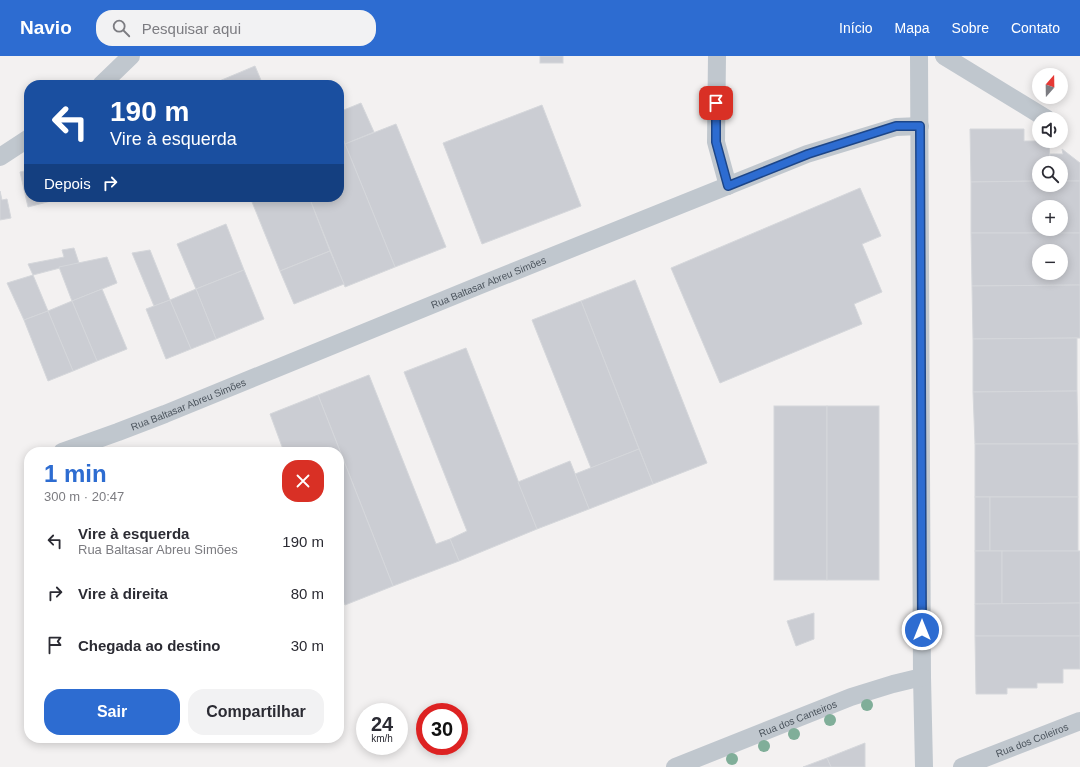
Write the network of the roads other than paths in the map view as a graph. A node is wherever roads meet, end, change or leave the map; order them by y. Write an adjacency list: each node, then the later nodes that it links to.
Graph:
1 (131, 56): 5 (street)
2 (716, 56): 10 (street)
3 (919, 56): 7 (street)
4 (944, 56): 6 (street)
5 (106, 80)
6 (1036, 112)
7 (920, 126): 10 (street, Rua Baltasar Abreu Simões); 12 (street)
8 (24, 141): 9 (street)
9 (0, 157)
10 (728, 186): 11 (street, Rua Baltasar Abreu Simões)
11 (76, 447)
12 (922, 677): 14 (street, Rua dos Canteiros); 15 (street)
13 (1080, 721): 16 (street, Rua dos Coleiros)
14 (675, 767)
15 (924, 767)
16 (962, 767)

